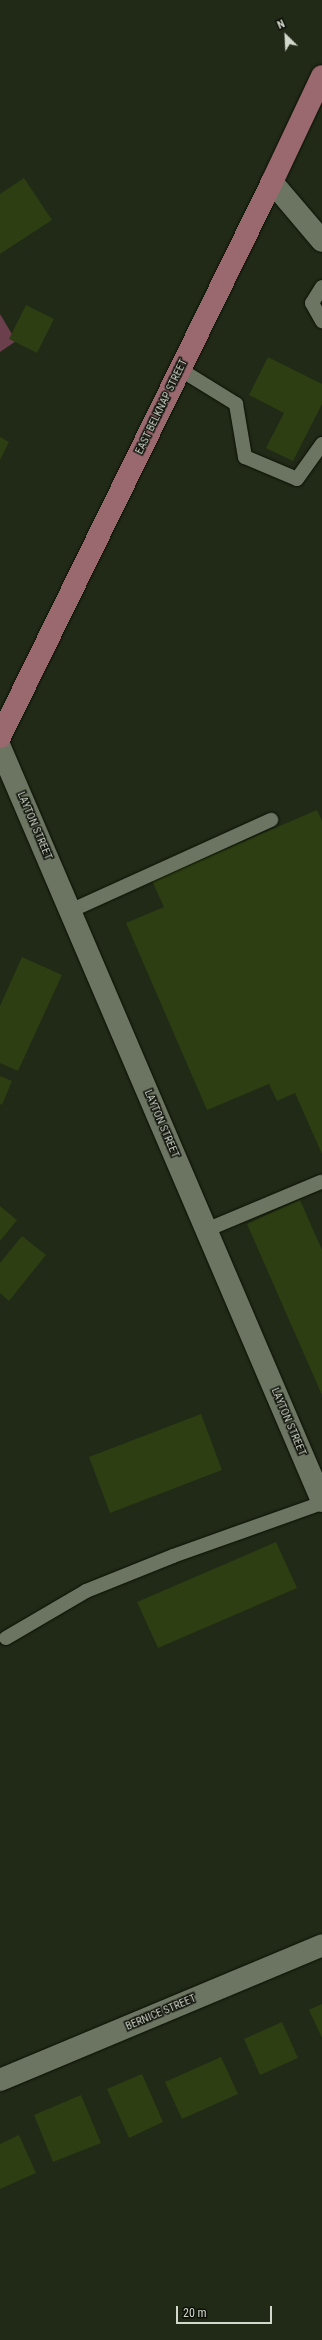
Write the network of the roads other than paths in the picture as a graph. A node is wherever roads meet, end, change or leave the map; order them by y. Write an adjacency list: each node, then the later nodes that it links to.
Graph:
1 (322, 76): 2 (main road, EAST BELKNAP STREET)
2 (272, 182): 3 (street); 6 (main road, EAST BELKNAP STREET)
3 (322, 241)
4 (322, 287): 5 (lane)
5 (322, 321)
6 (180, 370): 7 (lane); 8 (main road, EAST BELKNAP STREET)
7 (322, 444)
8 (0, 737)
9 (0, 747): 11 (street, LAYTON STREET)
10 (271, 820): 11 (lane)
11 (70, 911): 13 (street, LAYTON STREET)
12 (321, 1182): 13 (lane)
13 (206, 1230): 14 (street, LAYTON STREET)
14 (322, 1502): 15 (lane)
15 (6, 1638)
16 (322, 1945): 17 (street, BERNICE STREET)
17 (0, 2080)

